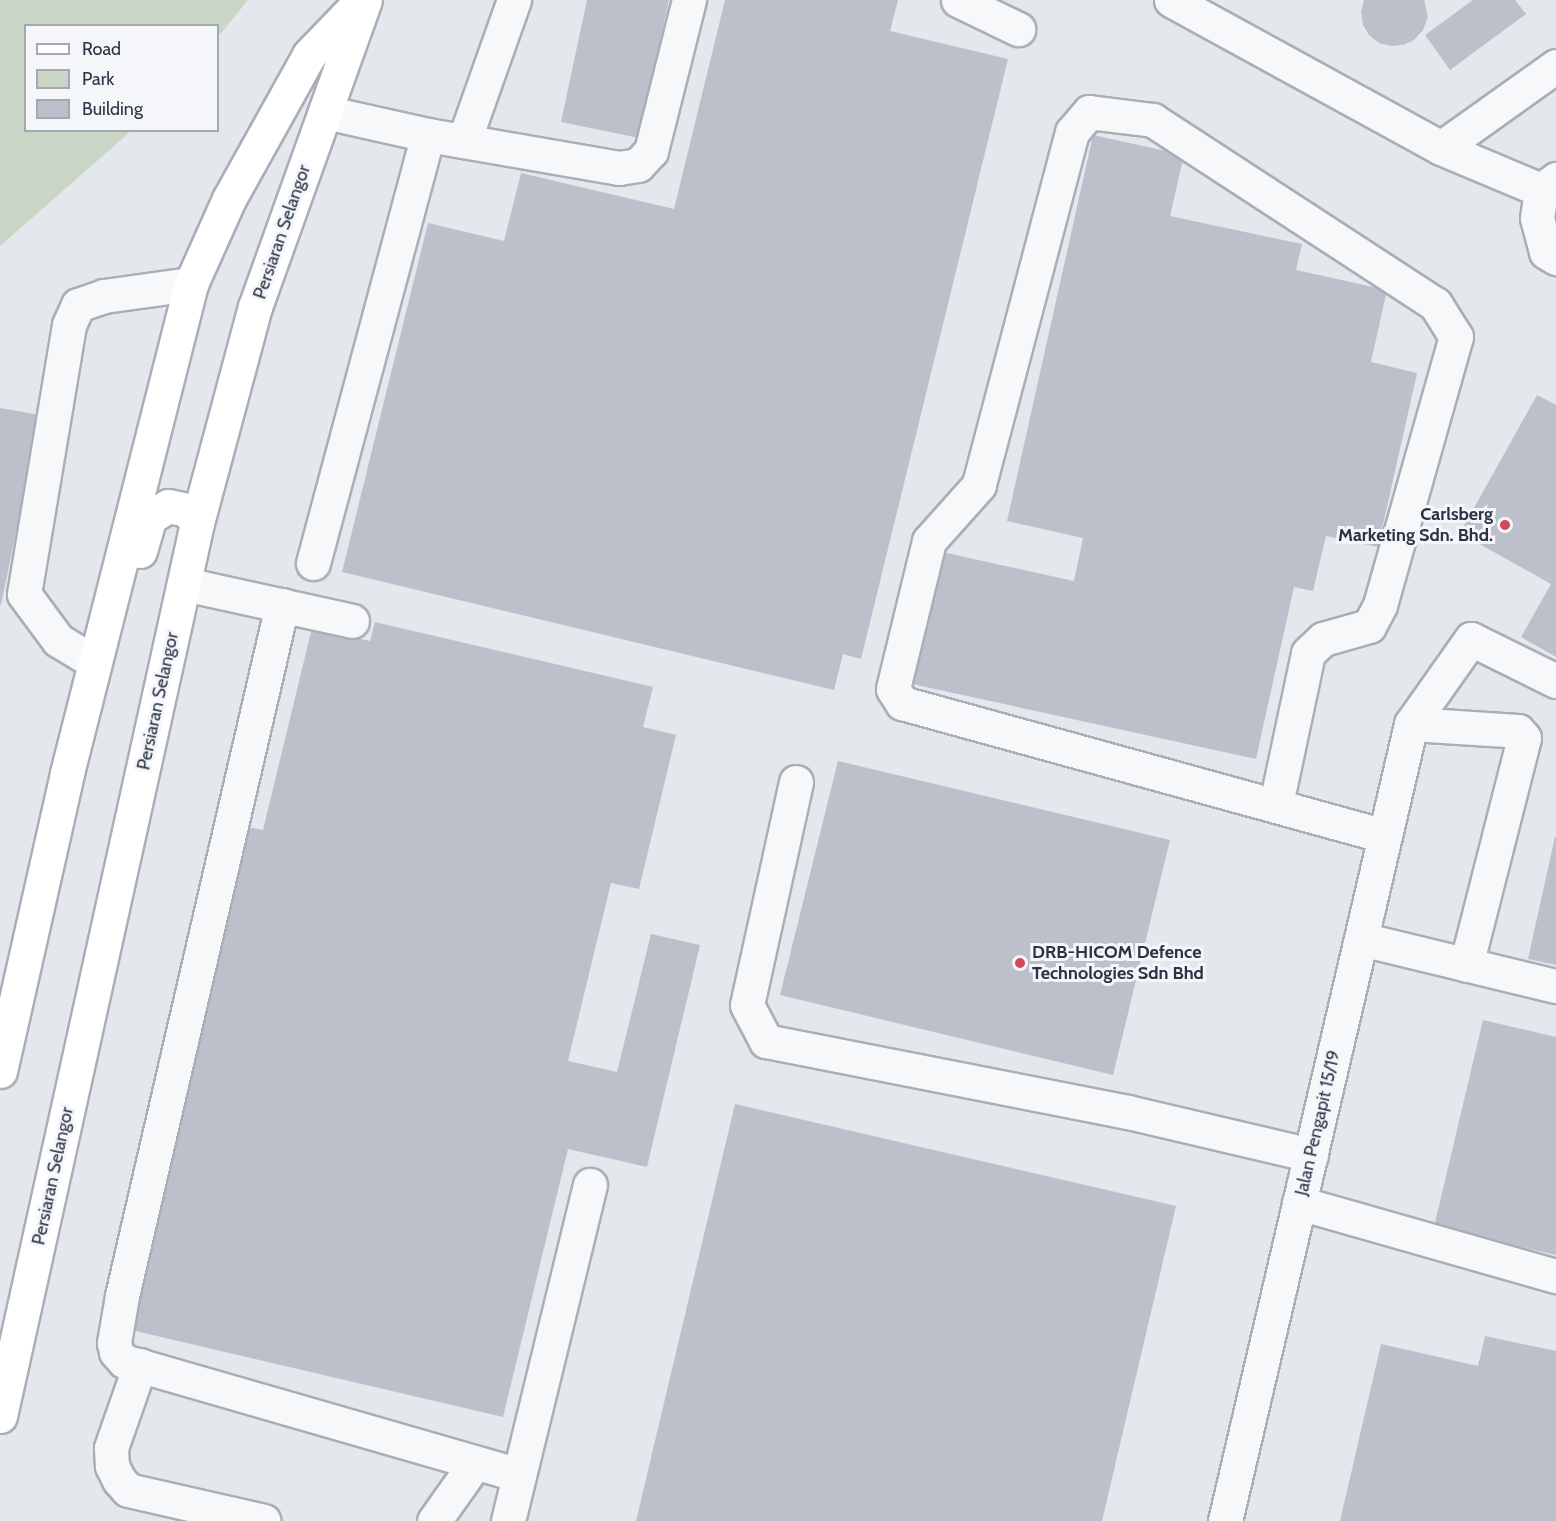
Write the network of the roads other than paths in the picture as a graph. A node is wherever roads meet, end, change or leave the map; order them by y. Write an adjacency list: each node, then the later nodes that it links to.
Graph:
1 (364, 0): 8 (main road, Persiaran Selangor); 14 (main road)
2 (514, 0): 10 (street)
3 (689, 0): 10 (street)
4 (958, 0): 6 (street)
5 (1171, 0): 11 (street)
6 (1018, 28)
7 (1556, 66): 11 (street)
8 (325, 112): 9 (street); 15 (main road, Persiaran Selangor)
9 (428, 135): 10 (street); 16 (street)
10 (464, 141)
11 (1441, 148): 12 (street)
12 (1549, 185): 13 (street)
13 (1556, 258)
14 (192, 284): 20 (main road); 20 (street)
15 (197, 523): 17 (main road, Persiaran Selangor); 20 (main road)
16 (313, 563)
17 (184, 584): 18 (street); 35 (main road, Persiaran Selangor)
18 (282, 605): 19 (street); 34 (street)
19 (352, 621)
20 (94, 662): 29 (main road)
21 (1556, 681): 22 (street)
22 (1411, 724): 25 (street, Jalan Pengapit 15/19); 27 (street)
23 (796, 782): 30 (street)
24 (1276, 804): 24 (street); 25 (street)
25 (1385, 836): 26 (street, Jalan Pengapit 15/19)
26 (1361, 939): 27 (street); 30 (street, Jalan Pengapit 15/19)
27 (1466, 965): 28 (street)
28 (1556, 986)
29 (0, 1071)
30 (1311, 1155): 32 (street, Jalan Pengapit 15/19)
31 (590, 1185): 37 (street)
32 (1299, 1203): 33 (street); 41 (street, Jalan Pengapit 15/19)
33 (1556, 1276)
34 (140, 1365): 36 (street); 38 (street)
35 (0, 1416)
36 (475, 1462): 37 (street); 39 (street)
37 (519, 1476): 40 (street)
38 (264, 1521)
39 (434, 1521)
40 (508, 1521)
41 (1225, 1521)

